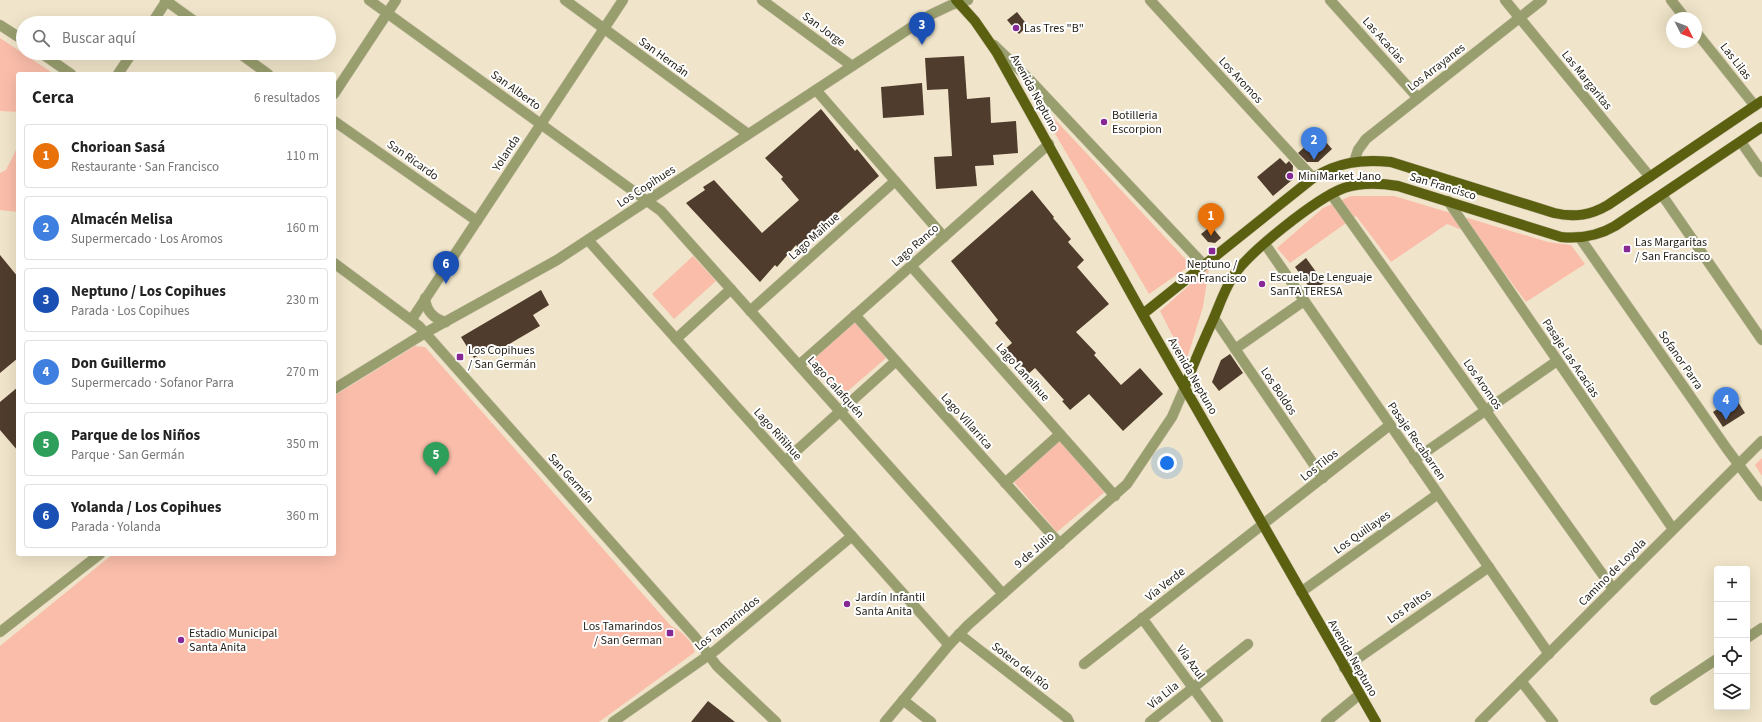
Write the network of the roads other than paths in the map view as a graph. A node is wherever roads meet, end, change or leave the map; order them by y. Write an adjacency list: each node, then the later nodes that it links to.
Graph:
1 (166, 0): 15 (street); 16 (street)
2 (369, 0): 14 (street, San Alberto)
3 (396, 0): 14 (street)
4 (565, 0): 19 (street, San Hernán)
5 (623, 0): 19 (street, Yolanda)
6 (762, 0): 26 (street, San Jorge)
7 (1150, 0): 43 (street, Los Aromos)
8 (1330, 0): 32 (street, Las Acacias)
9 (1504, 0): 17 (street, Las Margaritas)
10 (1542, 0): 17 (street, Los Arrayanes)
11 (1671, 0): 13 (street)
12 (961, 1): 22 (main road, Avenida Neptuno); 26 (street, Los Copihues)
13 (1680, 12)
14 (387, 13): 31 (street); 35 (street, San Alberto)
15 (156, 16)
16 (188, 16)
17 (1519, 18): 32 (street, Los Arrayanes); 42 (street, Las Margaritas)
18 (0, 24): 20 (street)
19 (604, 28): 35 (street, Yolanda); 37 (street, San Hernán)
20 (16, 35)
21 (1702, 39): 33 (street, Las Lilas)
22 (990, 42): 39 (main road, Avenida Neptuno); 55 (street, Avenida Neptuno)
23 (51, 60): 27 (street)
24 (127, 60): 28 (street)
25 (249, 60): 29 (street)
26 (852, 66): 30 (street, Los Copihues)
27 (68, 72)
28 (119, 72)
29 (265, 72)
30 (816, 90): 37 (street, Los Copihues); 44 (street)
31 (336, 91)
32 (1418, 98): 40 (street, Los Arrayanes)
33 (1758, 104): 42 (main road, San Francisco)
34 (336, 122): 49 (street, San Ricardo)
35 (541, 124): 47 (street, San Alberto); 49 (street, Yolanda)
36 (1762, 127): 38 (main road, San Francisco)
37 (748, 134): 47 (street, Los Copihues)
38 (1741, 142): 41 (street); 46 (main road, San Francisco)
39 (1049, 144): 50 (street, Lago Ranco); 61 (main road, Avenida Neptuno)
40 (1354, 162): 42 (main road, San Francisco); 43 (main road, San Francisco)
41 (1762, 172)
42 (1650, 177)
43 (1313, 178): 55 (main road, San Francisco)
44 (895, 181): 50 (street); 60 (street, Lago Maihue)
45 (1331, 194): 48 (main road, San Francisco); 53 (main road, San Francisco); 76 (street, Los Aromos)
46 (1662, 194): 51 (main road, San Francisco); 68 (street)
47 (647, 201): 52 (street, Los Copihues); 57 (street, Lago Calafquén)
48 (1448, 201): 51 (main road, San Francisco); 71 (street, Pasaje Las Acacias)
49 (477, 221): 58 (street, Yolanda)
50 (944, 237): 56 (street, Lago Ranco)
51 (1580, 238): 82 (street, Sofanor Parra)
52 (588, 240): 65 (street, Los Copihues); 67 (street, Lago Riñihue)
53 (1265, 244): 59 (street, Pasaje Recabarren); 63 (main road, San Francisco)
54 (336, 264): 64 (street, San Germán)
55 (1204, 265): 61 (main road, San Francisco)
56 (911, 266): 62 (street, Lago Ranco); 78 (street, Lago Lanalhue)
57 (731, 289): 60 (street, Lago Calafquén); 67 (street)
58 (425, 298): 64 (street, Yolanda); 65 (street)
59 (1304, 301): 69 (street); 77 (street, Pasaje Recabarren)
60 (750, 311): 72 (street, Lago Calafquén)
61 (1143, 314): 73 (main road, Avenida Neptuno)
62 (855, 315): 70 (street, Lago Villarrica); 72 (street, Lago Ranco)
63 (1214, 318): 69 (street, Los Boldos); 73 (main road, San Francisco)
64 (412, 319): 66 (street, San Germán)
65 (446, 322): 66 (street, Los Copihues)
66 (425, 333): 74 (street, Los Copihues); 105 (street, San Germán)
67 (676, 339): 81 (street, Lago Riñihue)
68 (1762, 340)
69 (1235, 349): 83 (street, Los Boldos)
70 (896, 360): 75 (street); 84 (street, Lago Villarrica)
71 (1557, 361): 76 (street); 89 (street, Pasaje Las Acacias)
72 (799, 365): 75 (street, Lago Calafquén)
73 (1185, 387): 86 (street, 9 de Julio); 88 (main road, Avenida Neptuno)
74 (336, 388)
75 (840, 411): 81 (street); 96 (street, Lago Calafquén)
76 (1486, 411): 80 (street); 94 (street, Los Aromos)
77 (1390, 425): 80 (street, Pasaje Recabarren); 83 (street, Los Tilos)
78 (1060, 434): 84 (street); 86 (street, Lago Lanalhue)
79 (1762, 440): 82 (street, Camino de Loyola)
80 (1414, 460): 85 (street, Pasaje Recabarren)
81 (785, 461): 90 (street, Lago Riñihue)
82 (1738, 464): 87 (street, Sofanor Parra); 89 (street, Camino de Loyola)
83 (1323, 478): 88 (street, Los Tilos)
84 (1005, 483): 91 (street, Lago Villarrica)
85 (1438, 494): 93 (street, Pasaje Recabarren); 95 (street, Los Quillayes)
86 (1115, 496): 91 (street, 9 de Julio)
87 (1762, 496)
88 (1263, 525): 95 (main road, Avenida Neptuno); 97 (street, Vía Verde)
89 (1673, 529): 94 (street, Camino de Loyola)
90 (852, 536): 103 (street, Lago Riñihue); 105 (street, Los Tamarindos)
91 (1060, 544): 96 (street, 9 de Julio)
92 (97, 556): 99 (street)
93 (1488, 567): 104 (street, Pasaje Recabarren); 108 (street, Los Paltos)
94 (1613, 589): 104 (street, Camino de Loyola)
95 (1301, 592): 108 (main road, Avenida Neptuno)
96 (1004, 594): 100 (street, 9 de Julio)
97 (1142, 618): 107 (street, Vía Verde); 110 (street, Vía Azul)
98 (1762, 628): 101 (street)
99 (0, 632)
100 (959, 634): 103 (street, 9 de Julio); 114 (street, Sotero del Río)
101 (1750, 636)
102 (1248, 644): 110 (street, Vía Lila)
103 (949, 645): 112 (street, 9 de Julio)
104 (1549, 654): 109 (street, Camino de Loyola)
105 (709, 655): 115 (street, Los Tamarindos); 116 (street, San Germán)
106 (1714, 661): 113 (street)
107 (1084, 664)
108 (1344, 668): 111 (main road, Avenida Neptuno)
109 (1521, 681): 123 (street, Camino de Loyola); 124 (street)
110 (1193, 688): 119 (street, Vía Lila); 120 (street, Vía Azul)
111 (1359, 695): 121 (street); 122 (main road, Avenida Neptuno)
112 (903, 700): 117 (street, 9 de Julio); 118 (street)
113 (1655, 700)
114 (1068, 720)
115 (613, 722)
116 (776, 722)
117 (885, 722)
118 (931, 722)
119 (1150, 722)
120 (1218, 722)
121 (1326, 722)
122 (1376, 722)
123 (1480, 722)
124 (1553, 722)

